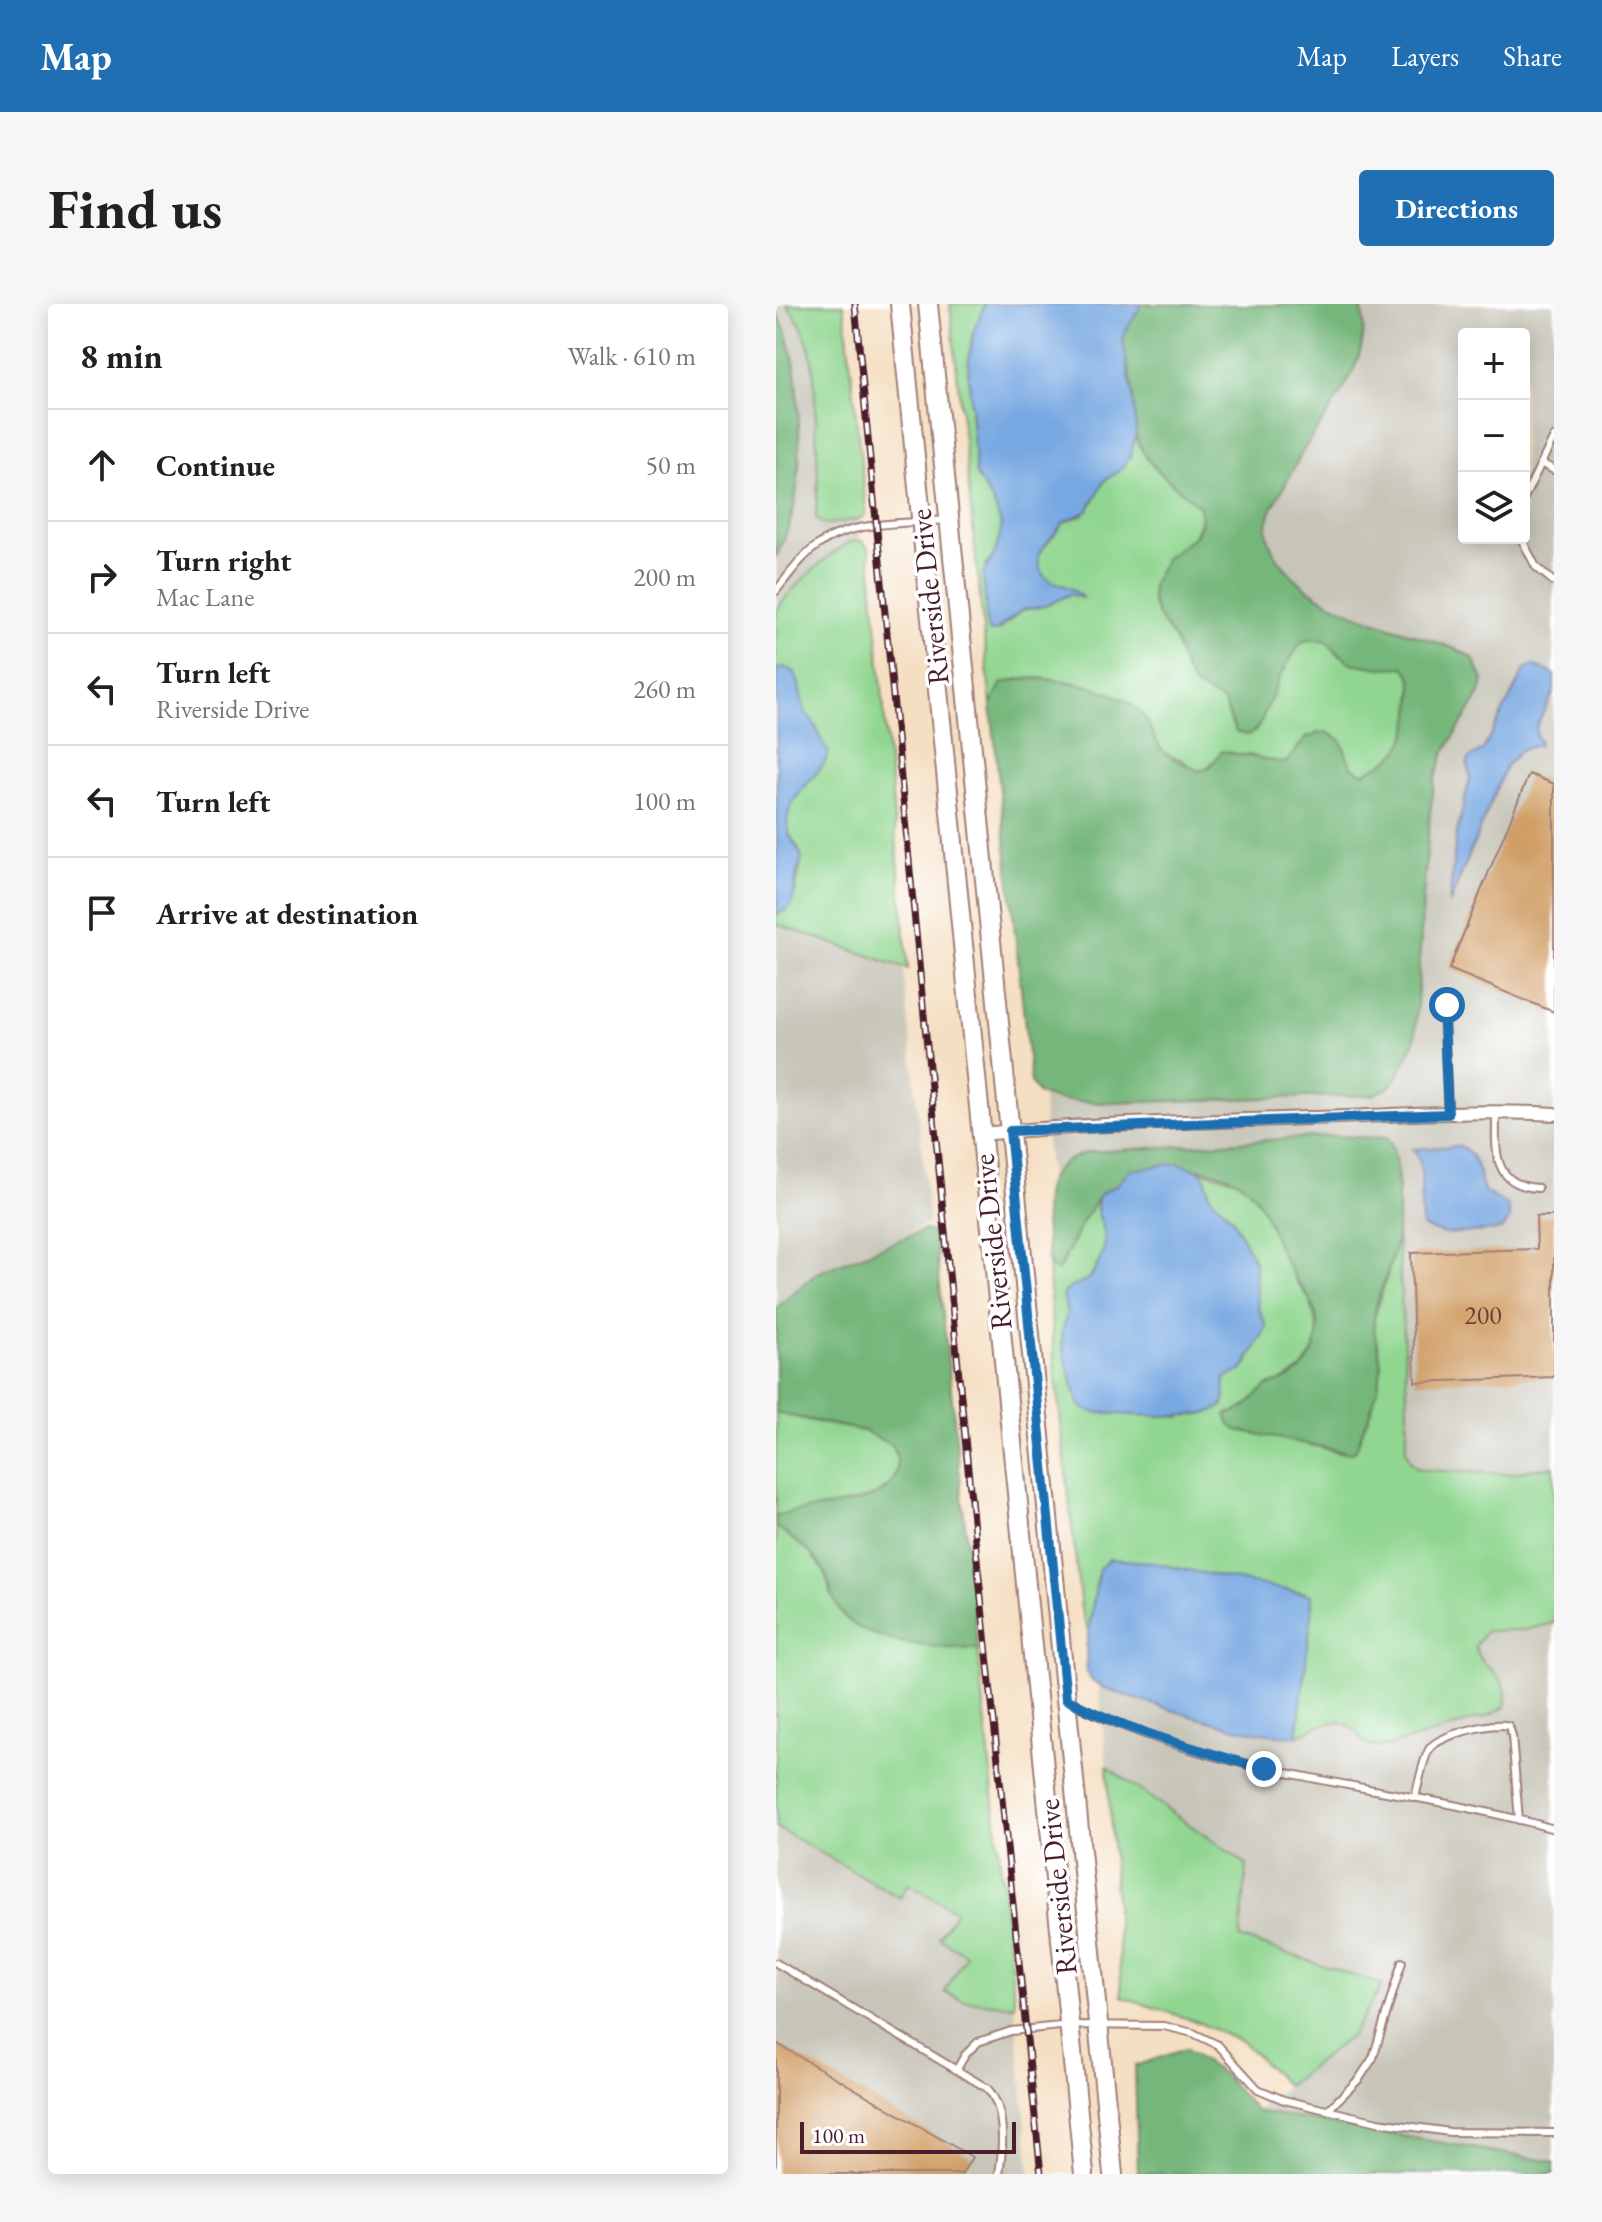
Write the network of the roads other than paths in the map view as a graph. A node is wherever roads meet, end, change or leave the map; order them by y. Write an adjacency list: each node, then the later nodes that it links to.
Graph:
1 (900, 304): 8 (main road, Riverside Drive)
2 (928, 304): 7 (main road, Riverside Drive)
3 (1554, 437): 4 (lane)
4 (1541, 463): 5 (lane); 6 (lane)
5 (1554, 470)
6 (1530, 486)
7 (949, 519): 8 (lane); 16 (main road, Riverside Drive)
8 (920, 522): 11 (lane); 17 (main road, Riverside Drive)
9 (1524, 544): 10 (lane)
10 (1554, 582)
11 (776, 591)
12 (1449, 999): 14 (lane)
13 (1496, 1113): 14 (street); 15 (street); 18 (lane)
14 (1448, 1114): 16 (street)
15 (1554, 1114)
16 (1010, 1131): 17 (street); 19 (main road, Riverside Drive)
17 (981, 1134): 26 (main road, Riverside Drive)
18 (1538, 1188)
19 (1066, 1699): 20 (lane); 25 (main road, Riverside Drive)
20 (1415, 1798): 21 (lane); 21 (lane)
21 (1519, 1820): 22 (lane)
22 (1554, 1829)
23 (1402, 1962): 28 (lane)
24 (776, 1963): 27 (lane)
25 (1099, 2024): 26 (lane); 28 (lane); 32 (main road, Riverside Drive)
26 (1070, 2025): 27 (lane); 31 (main road, Riverside Drive)
27 (957, 2069): 30 (lane)
28 (1327, 2111): 29 (lane)
29 (1554, 2133)
30 (999, 2174)
31 (1084, 2174)
32 (1113, 2174)

